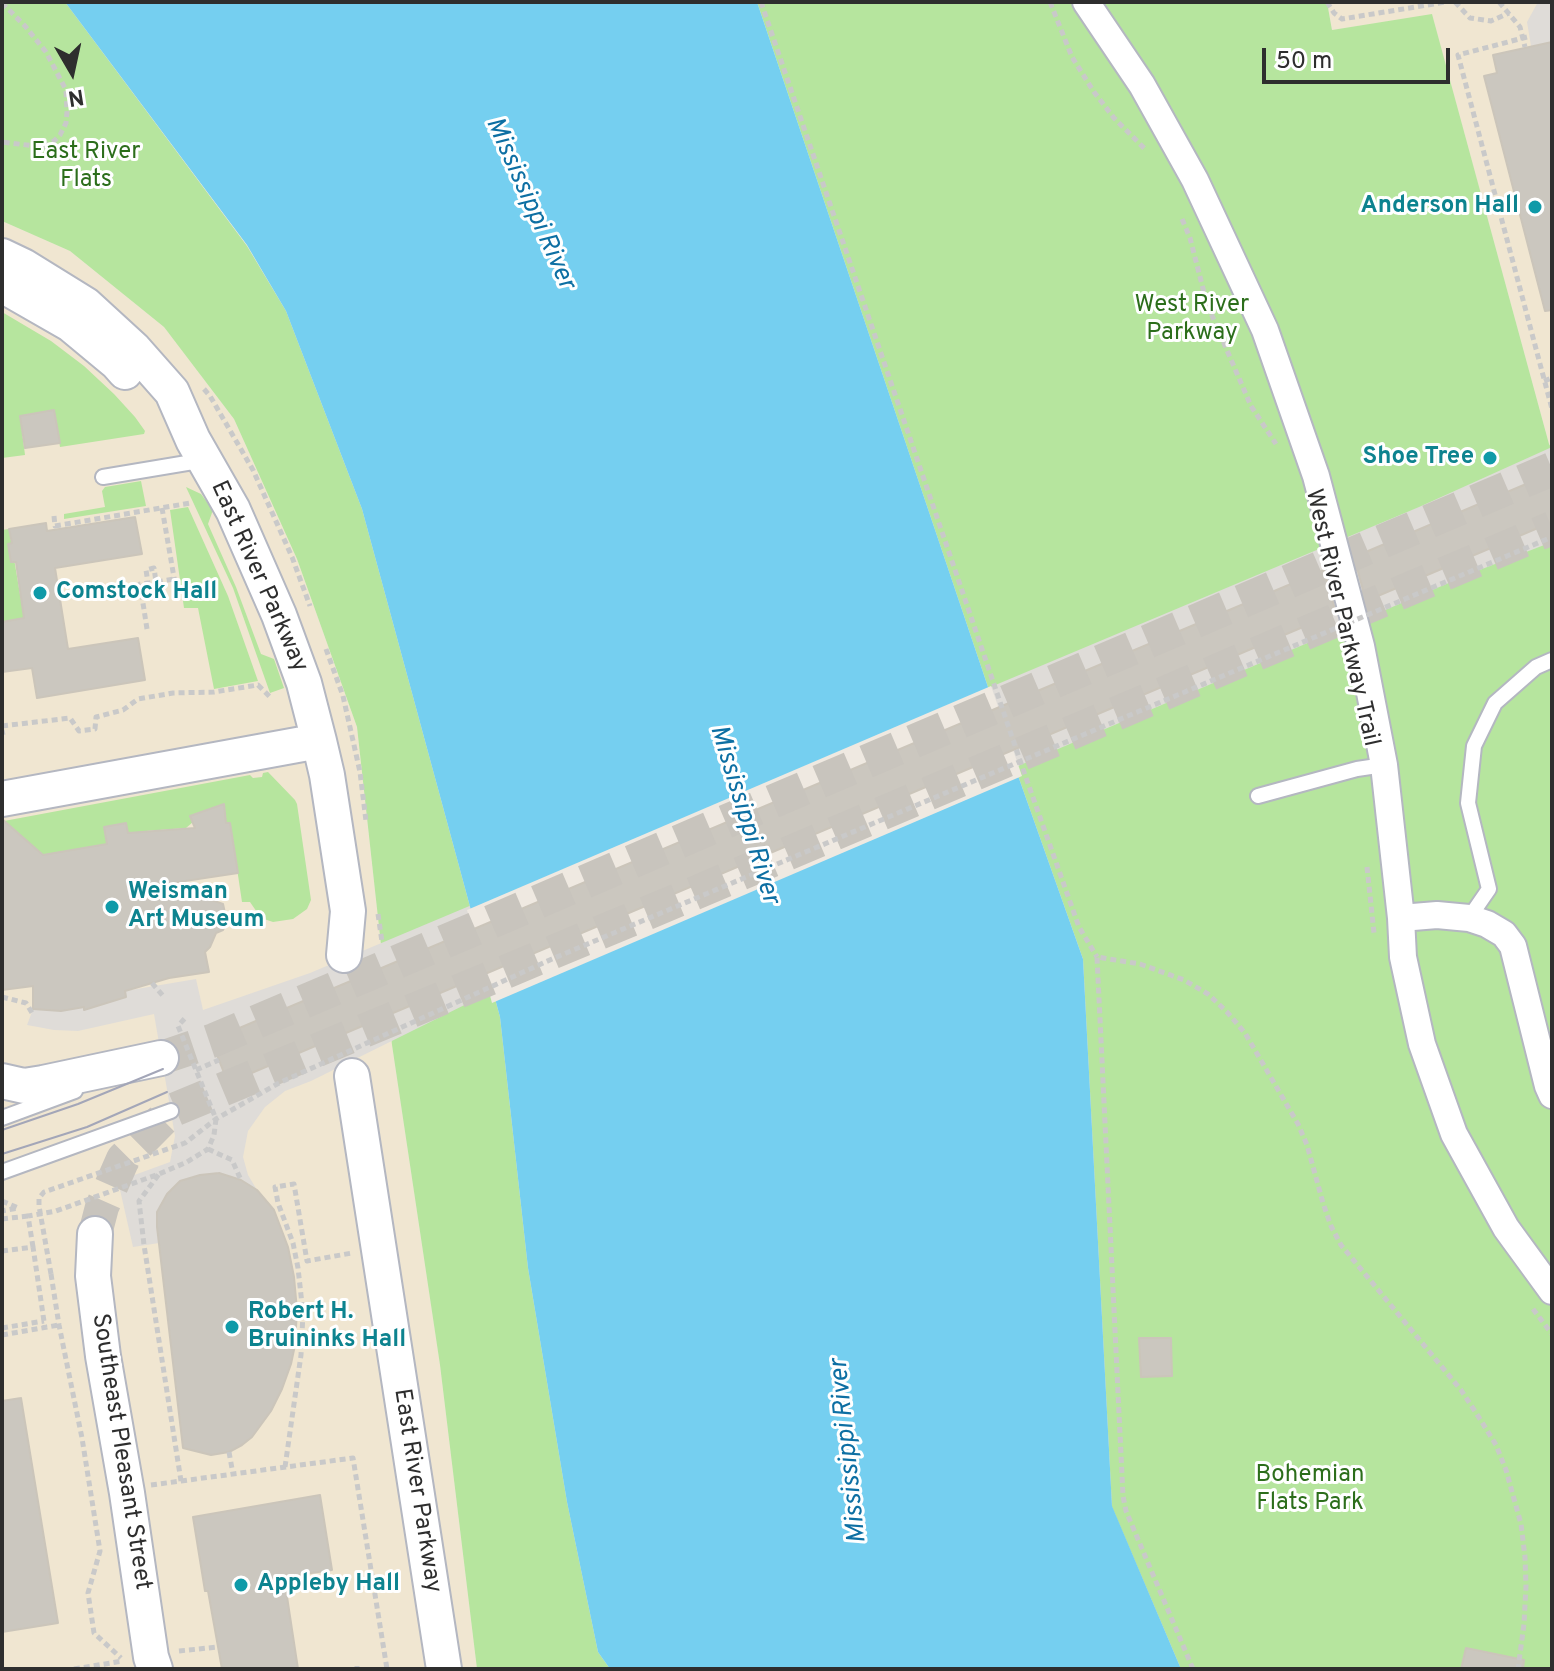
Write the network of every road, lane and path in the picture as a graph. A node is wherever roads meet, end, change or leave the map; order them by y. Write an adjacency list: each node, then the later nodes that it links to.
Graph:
1 (761, 2): 44 (path)
2 (1050, 2): 13 (path)
3 (1086, 2): 36 (street)
4 (1327, 2): 5 (path)
5 (1446, 2)
6 (1455, 2): 9 (path)
7 (1499, 2): 9 (path)
8 (2, 3): 12 (path)
9 (1509, 13): 11 (path)
10 (1527, 37): 18 (path, bridge)
11 (1525, 47)
12 (2, 142)
13 (1152, 158)
14 (1179, 210): 21 (path)
15 (2, 256): 20 (street, East River Parkway)
16 (2, 285): 20 (street, East River Parkway)
17 (1552, 378): 18 (path, bridge)
18 (1544, 381): 19 (path, bridge)
19 (1552, 409)
20 (199, 450): 22 (lane); 35 (street, East River Parkway)
21 (1280, 450)
22 (103, 477)
23 (190, 503): 24 (path)
24 (162, 508): 25 (path); 27 (path)
25 (54, 516)
26 (1552, 537): 58 (path, bridge)
27 (174, 579): 28 (path); 30 (path)
28 (176, 589)
29 (1328, 621): 31 (path, West River Parkway Trail)
30 (147, 629)
31 (1332, 635)
32 (1552, 660): 41 (lane)
33 (271, 698): 34 (path)
34 (2, 730)
35 (319, 741): 38 (street); 43 (street, East River Parkway)
36 (1384, 765): 37 (lane); 40 (street)
37 (1258, 796)
38 (2, 799)
39 (1366, 858): 42 (path)
40 (1401, 918): 41 (street); 72 (street)
41 (1469, 918): 55 (street)
42 (1377, 947)
43 (344, 955)
44 (1097, 957): 88 (path); 89 (path)
45 (152, 983): 47 (path)
46 (2, 997): 48 (path)
47 (164, 997)
48 (34, 1016)
49 (186, 1017): 52 (path, bridge)
50 (161, 1058): 54 (street); 57 (lane)
51 (219, 1060): 52 (path)
52 (196, 1070): 58 (path, bridge)
53 (352, 1076): 87 (street, East River Parkway)
54 (2, 1081)
55 (1552, 1095)
56 (171, 1111): 60 (lane)
57 (2, 1118)
58 (216, 1119): 59 (path, bridge); 65 (path, bridge)
59 (208, 1149): 61 (path, bridge); 62 (path)
60 (2, 1172)
61 (159, 1174): 65 (path, bridge); 80 (path)
62 (241, 1180)
63 (2, 1201): 64 (path)
64 (2, 1211)
65 (40, 1213): 66 (path, bridge); 74 (path, bridge)
66 (28, 1216): 67 (path); 69 (path, bridge)
67 (2, 1219)
68 (95, 1234): 84 (street, Southeast Pleasant Street)
69 (33, 1247): 70 (path); 73 (path)
70 (2, 1251)
71 (357, 1252): 78 (path)
72 (1552, 1291)
73 (44, 1324): 74 (path); 75 (path); 76 (path)
74 (59, 1325): 84 (path)
75 (2, 1328)
76 (2, 1335)
77 (229, 1452): 79 (path)
78 (285, 1467): 79 (path); 86 (path)
79 (233, 1474): 80 (path)
80 (181, 1481): 81 (path)
81 (150, 1485)
82 (218, 1647): 83 (path)
83 (186, 1650)
84 (137, 1663): 85 (path)
85 (74, 1669)
86 (387, 1669)
87 (444, 1669)
88 (1193, 1669)
89 (1518, 1669)

